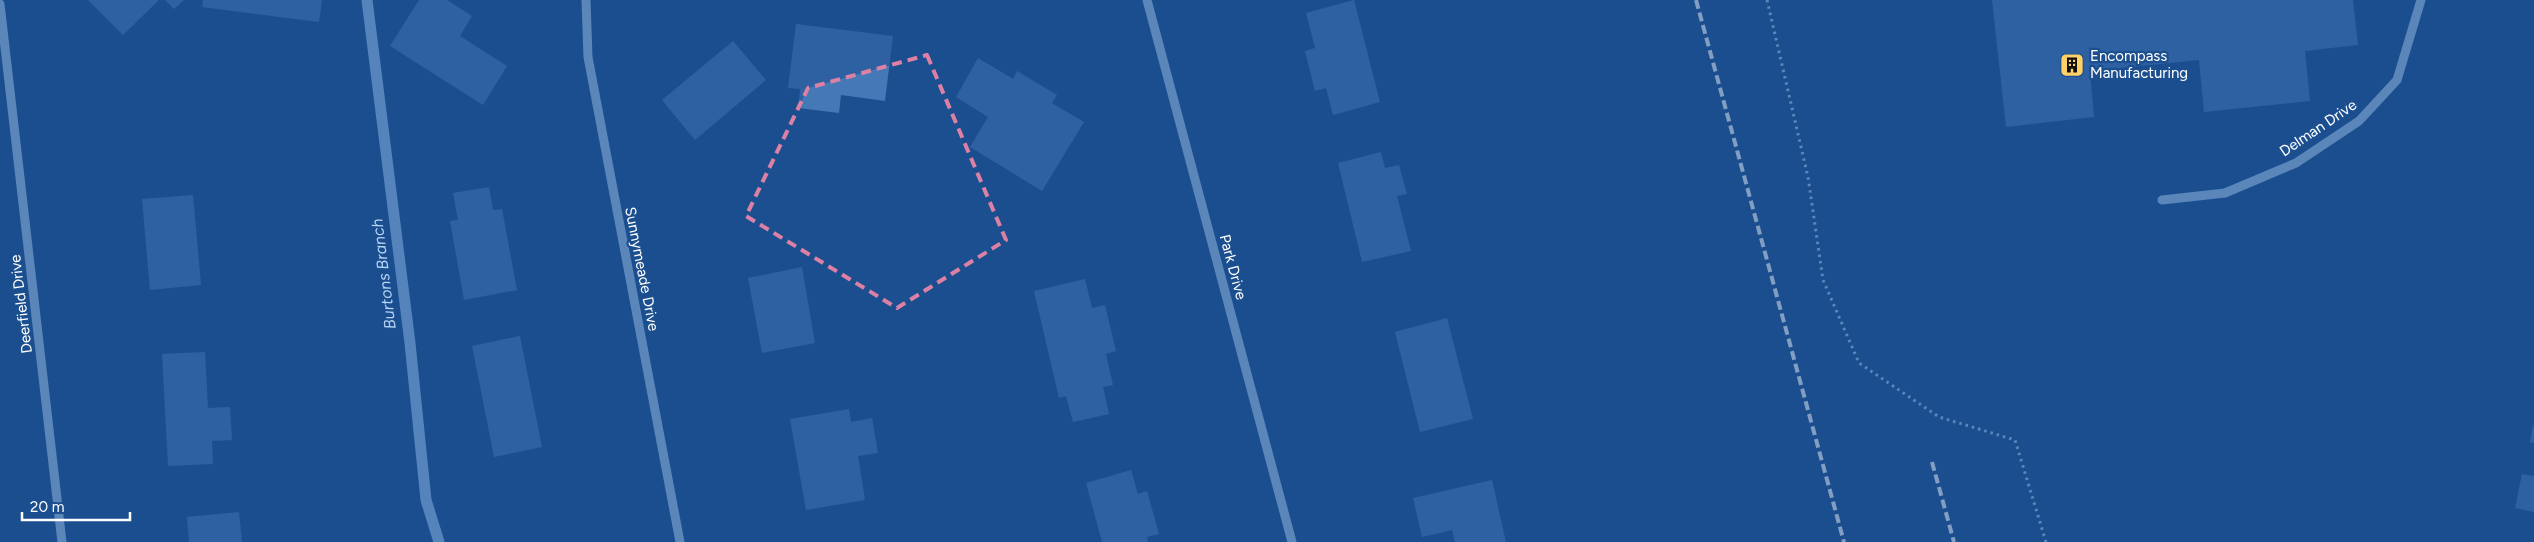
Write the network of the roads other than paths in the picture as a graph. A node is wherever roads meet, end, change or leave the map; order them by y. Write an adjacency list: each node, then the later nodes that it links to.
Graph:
1 (586, 0): 7 (street, Sunnymeade Drive)
2 (1147, 0): 8 (street, Park Drive)
3 (2420, 0): 5 (street, Delman Drive)
4 (0, 4): 6 (street, Deerfield Drive)
5 (2162, 200)
6 (62, 542)
7 (680, 542)
8 (1292, 542)

